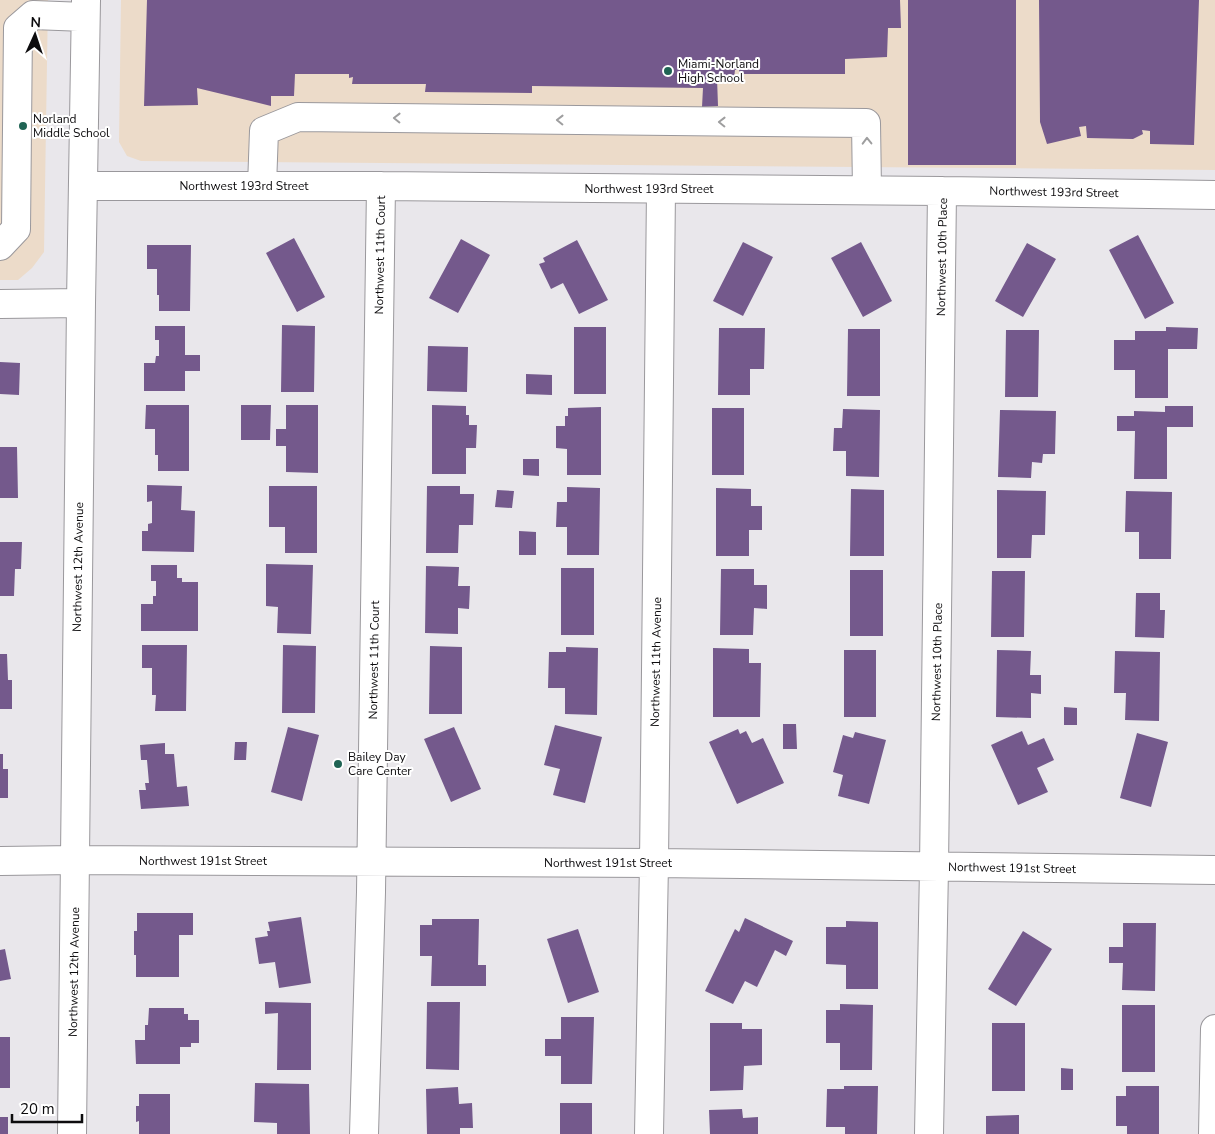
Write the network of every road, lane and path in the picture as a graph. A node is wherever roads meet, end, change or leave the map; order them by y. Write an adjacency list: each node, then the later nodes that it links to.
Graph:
1 (86, 8): 2 (street, Northwest 12th Avenue); 9 (street)
2 (83, 186): 3 (street, Northwest 193rd Street); 11 (street, Northwest 12th Avenue)
3 (262, 186): 4 (street, Northwest 193rd Street); 6 (street, one-way to 3)
4 (381, 186): 5 (street, Northwest 193rd Street); 14 (street, Northwest 11th Court)
5 (661, 189): 6 (street, Northwest 193rd Street); 15 (street, Northwest 11th Avenue)
6 (867, 190): 7 (street, Northwest 193rd Street)
7 (942, 191): 8 (street, Northwest 193rd Street); 16 (street, Northwest 10th Place)
8 (1215, 194)
9 (0, 246)
10 (0, 304): 11 (street)
11 (81, 304): 12 (street, Northwest 12th Avenue)
12 (75, 860): 13 (street, Northwest 191st Street); 14 (street, Northwest 191st Street); 19 (street, Northwest 12th Avenue)
13 (0, 861)
14 (372, 862): 15 (street, Northwest 191st Street); 20 (street, Northwest 11th Court)
15 (654, 863): 16 (street, Northwest 191st Street); 21 (street, Northwest 11th Avenue)
16 (934, 868): 17 (street, Northwest 191st Street); 22 (street, Northwest 10th Place)
17 (1215, 870)
18 (1215, 1028): 23 (street)
19 (72, 1134)
20 (364, 1134)
21 (649, 1134)
22 (929, 1134)
23 (1213, 1134)

